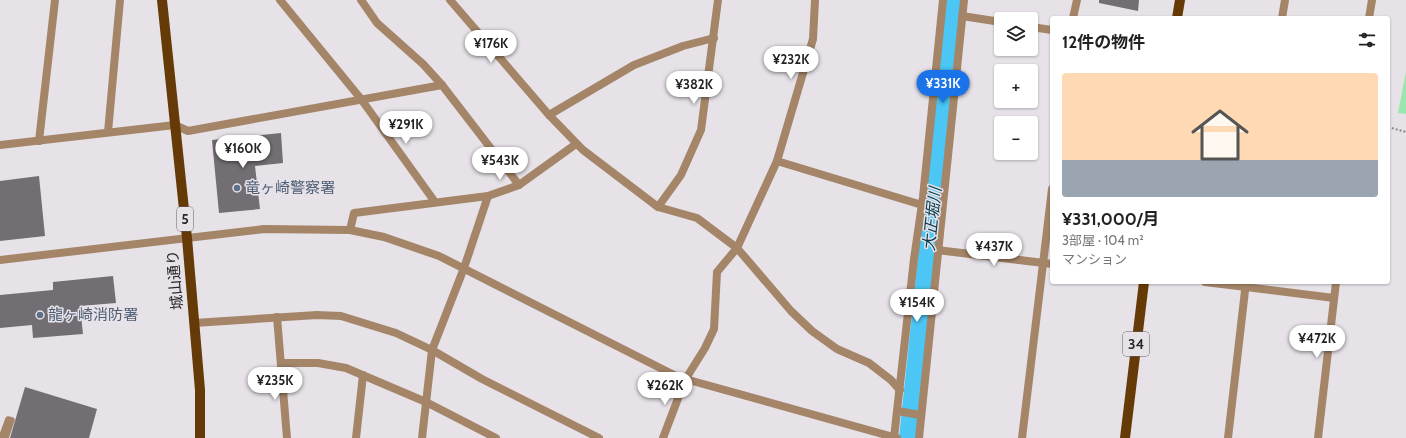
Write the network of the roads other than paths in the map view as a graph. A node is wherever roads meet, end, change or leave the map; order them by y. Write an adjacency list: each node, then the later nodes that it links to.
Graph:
1 (55, 0): 29 (street)
2 (120, 0): 28 (street)
3 (162, 0): 27 (main road, 城山通り / 5)
4 (280, 0): 25 (street)
5 (361, 0): 24 (street)
6 (450, 0): 26 (street)
7 (718, 0): 23 (street)
8 (815, 0): 32 (street)
9 (943, 0): 36 (street)
10 (964, 0): 15 (street)
11 (1077, 0): 16 (street)
12 (1180, 0): 17 (main road)
13 (1285, 0): 18 (street)
14 (1372, 0): 19 (street)
15 (962, 16): 20 (street); 38 (street)
16 (1073, 16)
17 (1177, 16)
18 (1282, 16)
19 (1369, 16)
20 (994, 21)
21 (1038, 28): 22 (street)
22 (1050, 30)
23 (714, 38): 26 (street); 37 (street)
24 (442, 85): 25 (street); 33 (street)
25 (361, 99): 27 (street); 35 (street)
26 (549, 115): 30 (street)
27 (175, 125): 28 (street); 41 (main road, 城山通り / 5)
28 (108, 132): 29 (street)
29 (39, 140): 31 (street)
30 (576, 144): 33 (street); 37 (street)
31 (0, 145)
32 (777, 161): 36 (street); 42 (street)
33 (519, 185): 34 (street)
34 (488, 196): 35 (street); 46 (street)
35 (435, 202): 40 (street)
36 (924, 206): 38 (street); 57 (street)
37 (658, 207): 42 (street)
38 (940, 208): 43 (street)
39 (1050, 226): 45 (street)
40 (350, 230): 41 (street); 46 (street)
41 (187, 238): 44 (street); 52 (main road, 城山通り / 5)
42 (737, 248): 56 (street); 57 (street)
43 (937, 250): 45 (street); 60 (street)
44 (0, 260)
45 (1048, 263): 72 (street)
46 (464, 268): 53 (street); 56 (street)
47 (1144, 284): 73 (main road, 34)
48 (1246, 284): 50 (street); 74 (street)
49 (1336, 284): 50 (street)
50 (1334, 298): 75 (street)
51 (277, 317): 52 (street); 53 (street); 54 (street)
52 (194, 323): 63 (main road, 城山通り / 5)
53 (432, 350): 58 (street); 68 (street)
54 (282, 363): 55 (street); 64 (street)
55 (363, 375): 58 (street); 65 (street)
56 (685, 379): 69 (street); 70 (street)
57 (900, 390): 59 (street)
58 (426, 402): 66 (street); 67 (street)
59 (900, 411): 60 (street); 70 (street)
60 (920, 415): 71 (street)
61 (1, 438): 62 (lane)
62 (6, 438)
63 (200, 438)
64 (287, 438)
65 (356, 438)
66 (422, 438)
67 (496, 438)
68 (599, 438)
69 (663, 438)
70 (895, 438)
71 (919, 438)
72 (1022, 438)
73 (1126, 438)
74 (1228, 438)
75 (1318, 438)

